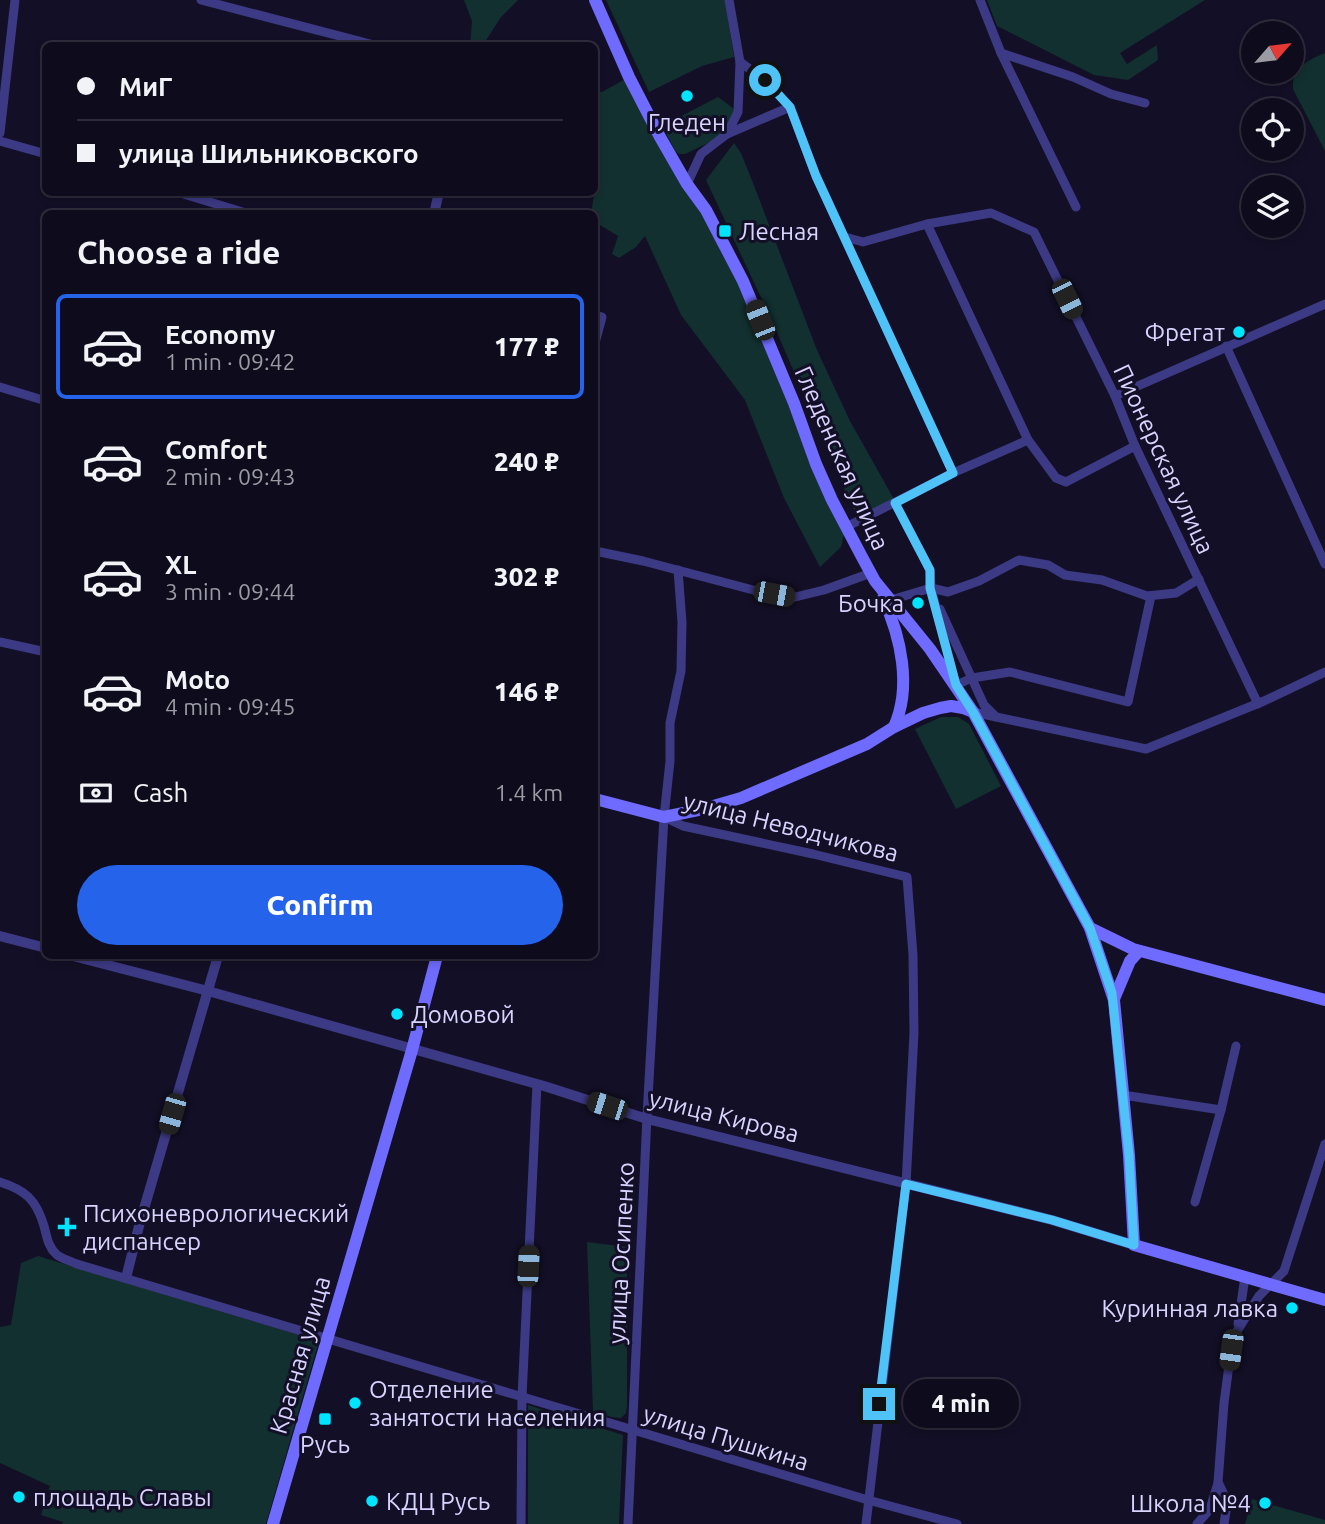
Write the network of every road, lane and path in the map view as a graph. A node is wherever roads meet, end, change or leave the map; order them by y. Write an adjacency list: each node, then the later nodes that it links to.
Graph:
1 (15, 0): 11 (street)
2 (201, 0): 6 (street)
3 (595, 0): 15 (main road, Гледенская улица)
4 (729, 0): 8 (street)
5 (980, 0): 7 (street)
6 (363, 42)
7 (1001, 53): 9 (street); 17 (street)
8 (740, 62): 10 (street); 12 (street)
9 (1145, 103)
10 (790, 107): 12 (street); 20 (street)
11 (0, 133)
12 (727, 134): 15 (street)
13 (0, 141): 14 (street)
14 (42, 154)
15 (687, 184): 30 (main road, Гледенская улица)
16 (190, 196): 18 (street)
17 (1076, 207)
18 (236, 210)
19 (927, 224): 20 (street); 24 (street, Пионерская улица); 26 (street)
20 (845, 237): 28 (street)
21 (1325, 304): 22 (street)
22 (1226, 346): 24 (street); 32 (street)
23 (0, 387): 25 (street)
24 (1115, 396): 27 (street, Пионерская улица)
25 (42, 400)
26 (1028, 440): 27 (street); 28 (street)
27 (1135, 446): 35 (street, Пионерская улица)
28 (953, 473): 29 (street)
29 (895, 503): 30 (street); 36 (street)
30 (846, 527): 34 (main road, Гледенская улица)
31 (598, 552): 33 (street)
32 (1325, 564)
33 (678, 570): 34 (street); 49 (street, улица Осипенко)
34 (873, 577): 38 (main road, Гледенская улица); 47 (main road)
35 (1199, 579): 37 (street); 44 (street, Пионерская улица)
36 (930, 588): 37 (street); 38 (street); 42 (street); 43 (street)
37 (1151, 596): 42 (street)
38 (891, 600): 43 (main road, Гледенская улица)
39 (0, 642): 40 (street)
40 (42, 651)
41 (1325, 672): 44 (street)
42 (972, 678): 43 (street); 46 (street)
43 (956, 685): 45 (main road, Гледенская улица)
44 (1258, 704): 46 (street)
45 (973, 712): 46 (street); 47 (main road, улица Неводчикова); 50 (main road, Гледенская улица)
46 (997, 718)
47 (894, 727): 49 (main road, улица Неводчикова)
48 (598, 800): 49 (main road, улица Неводчикова)
49 (664, 817): 65 (street, улица Осипенко); 68 (street, улица Неводчикова)
50 (1090, 928): 53 (main road); 58 (main road, Гледенская улица)
51 (0, 936): 52 (street)
52 (42, 947)
53 (1139, 951): 58 (main road); 59 (main road)
54 (85, 959): 57 (street, улица Кирова)
55 (217, 959): 57 (street)
56 (436, 959): 61 (main road, Красная улица)
57 (208, 991): 61 (street, улица Кирова); 72 (street)
58 (1114, 1000): 63 (main road, Гледенская улица)
59 (1325, 1000)
60 (1236, 1046): 64 (street)
61 (412, 1050): 62 (street, улица Кирова); 76 (main road, Красная улица)
62 (537, 1084): 65 (street, улица Кирова); 77 (street)
63 (1123, 1095): 64 (street); 70 (main road, Гледенская улица)
64 (1220, 1110): 69 (street)
65 (647, 1119): 68 (street, улица Кирова); 78 (street, улица Осипенко)
66 (1325, 1144): 73 (street)
67 (0, 1182): 72 (street, улица Пушкина)
68 (906, 1184): 70 (street, улица Кирова); 80 (street)
69 (1195, 1202)
70 (1134, 1245): 71 (main road, улица Кирова)
71 (1245, 1277): 73 (main road, улица Кирова); 75 (street)
72 (126, 1278): 76 (street, улица Пушкина)
73 (1271, 1284): 74 (main road, улица Кирова); 75 (street)
74 (1325, 1300)
75 (1237, 1331): 79 (street)
76 (327, 1338): 77 (street, улица Пушкина); 81 (main road, Красная улица)
77 (522, 1397): 78 (street, улица Пушкина); 82 (street)
78 (632, 1430): 80 (street, улица Пушкина); 83 (street, улица Осипенко)
79 (1218, 1482): 86 (street); 87 (street)
80 (868, 1500): 84 (street); 85 (street, улица Пушкина)
81 (273, 1524)
82 (521, 1524)
83 (628, 1524)
84 (866, 1524)
85 (957, 1524)
86 (1197, 1524)
87 (1224, 1524)

